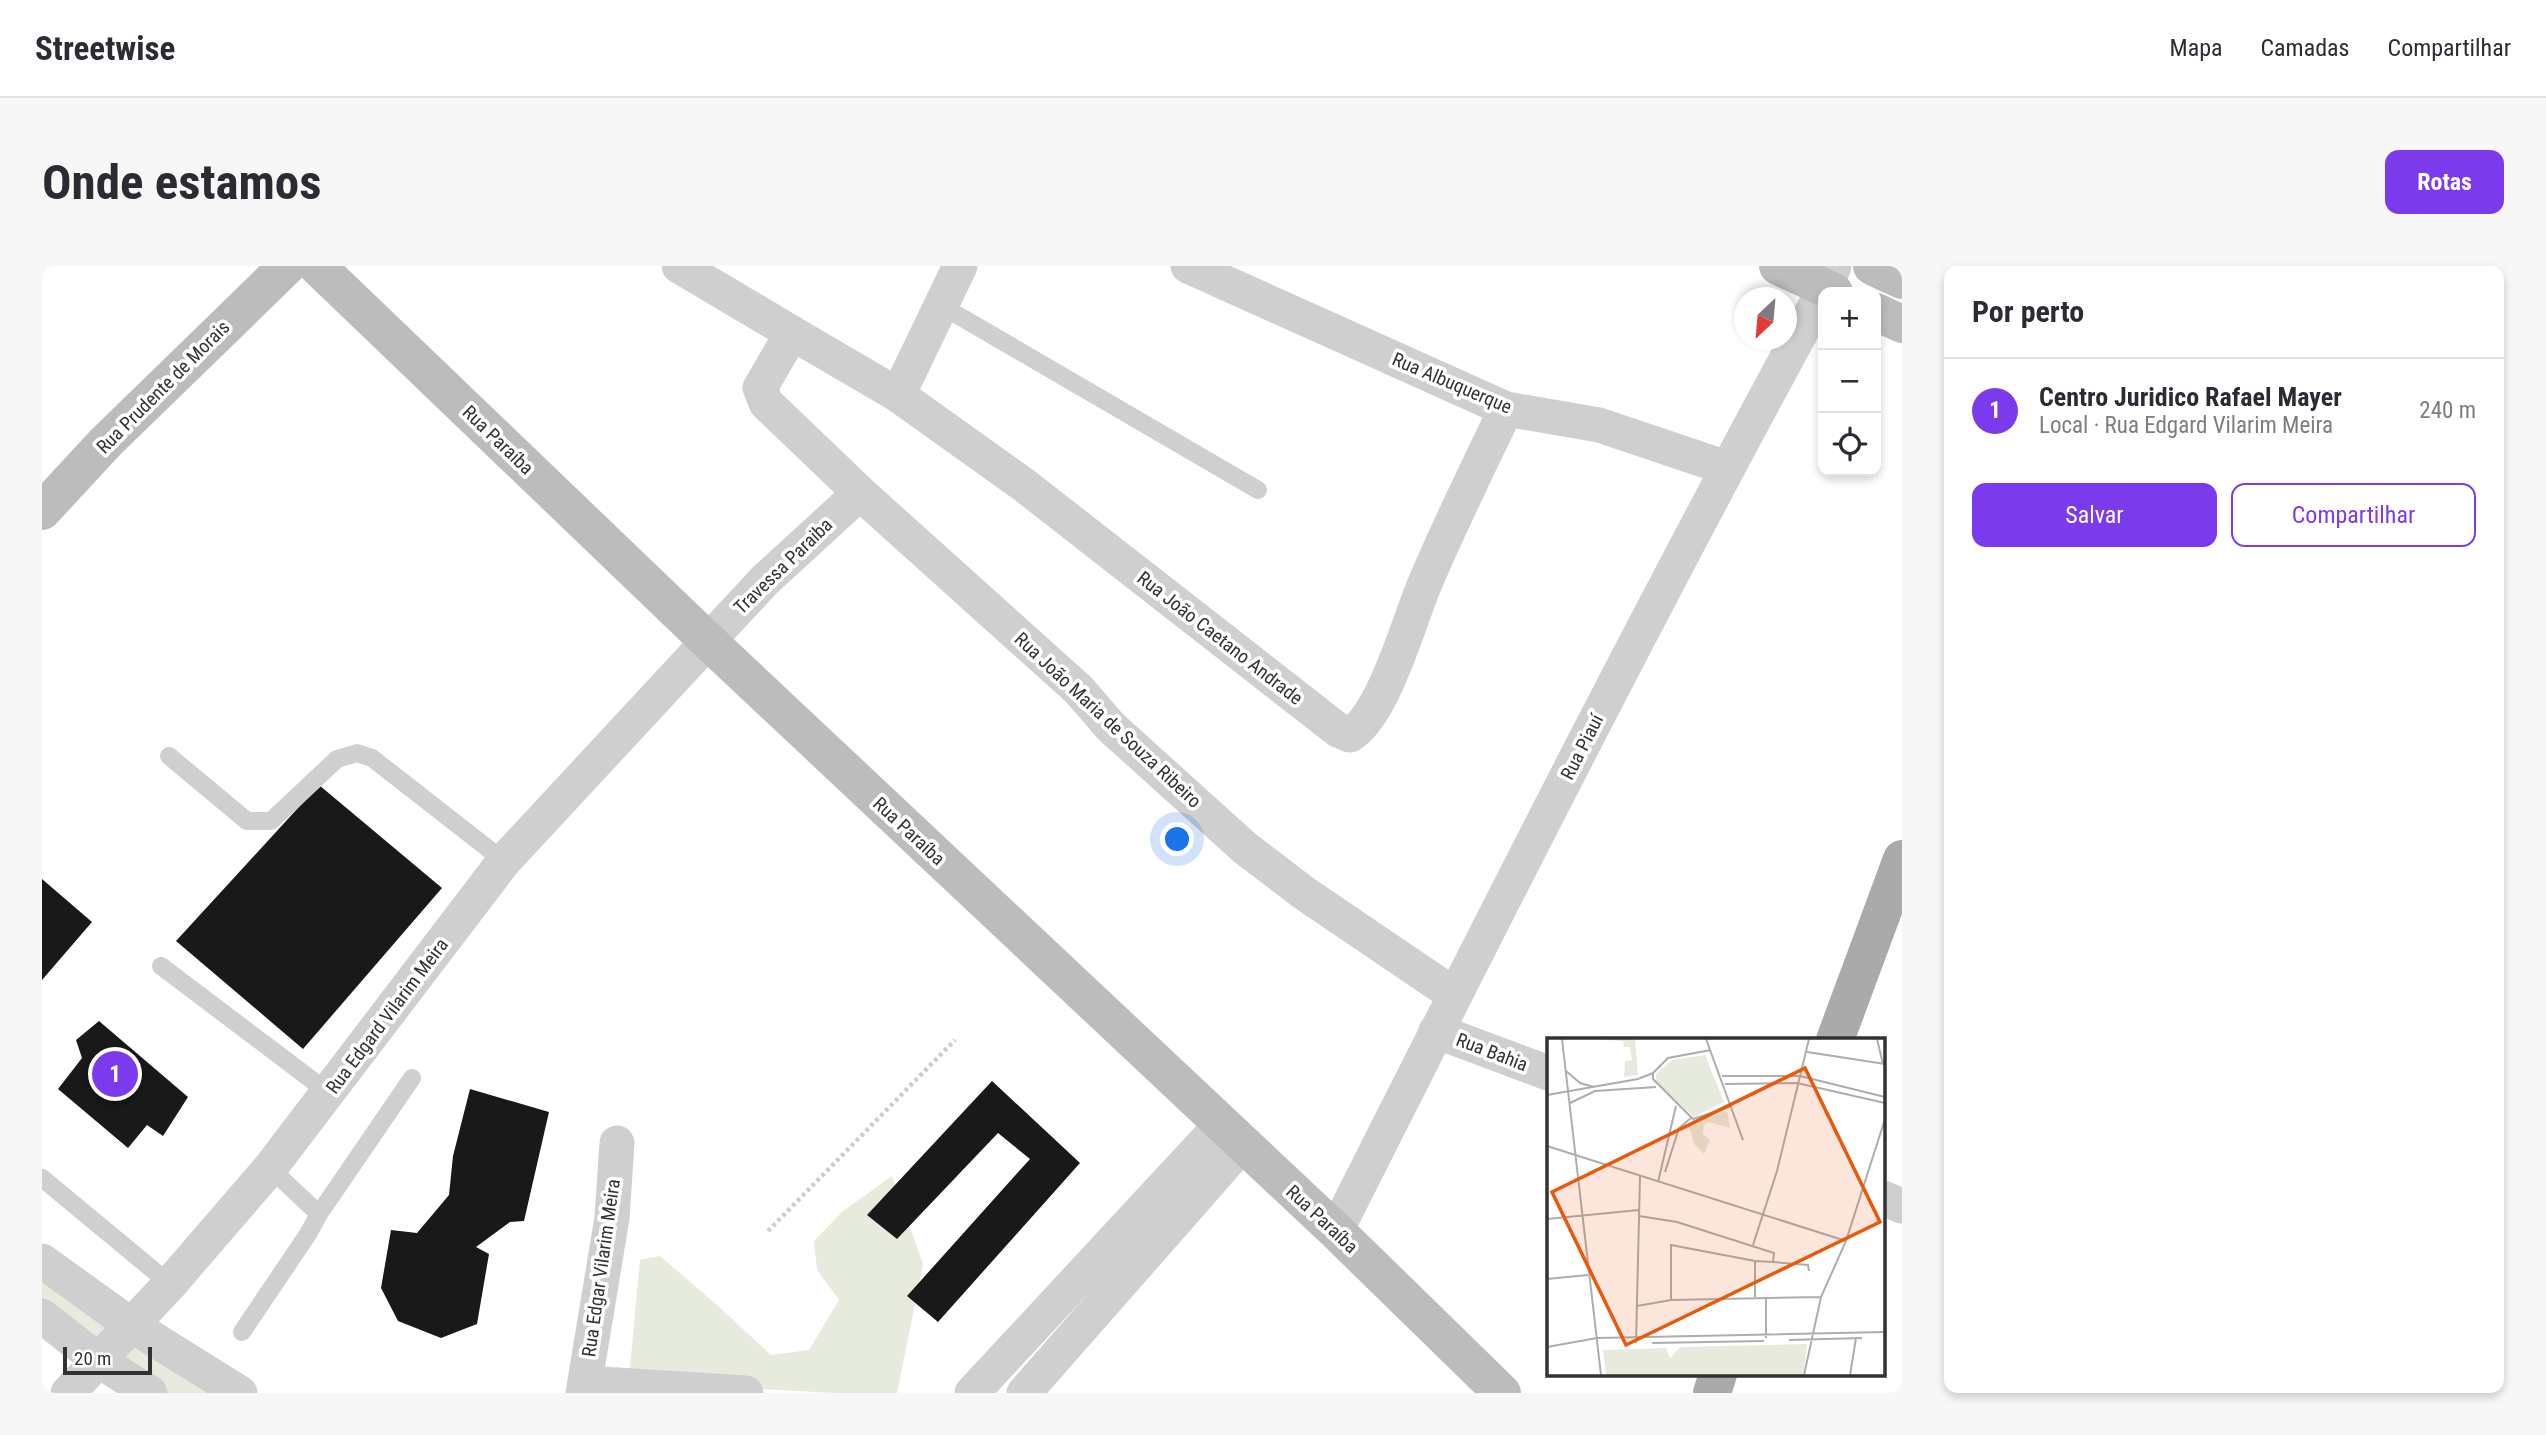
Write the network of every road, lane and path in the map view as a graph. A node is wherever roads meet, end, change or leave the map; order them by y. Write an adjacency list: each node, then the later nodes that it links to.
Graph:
1 (286, 266): 19 (street, Rua Prudente de Morais)
2 (317, 266): 20 (street, Rua Paraíba)
3 (679, 266): 13 (street, Rua João Caetano Andrade)
4 (960, 266): 10 (street)
5 (1188, 266): 15 (street, Rua Albuquerque)
6 (1778, 266): 9 (street)
7 (1872, 266): 8 (street)
8 (1902, 280)
9 (1831, 282): 16 (street, Rua Piauí)
10 (942, 306): 14 (street); 17 (lane)
11 (1881, 314): 12 (street)
12 (1902, 324)
13 (792, 333): 14 (street, Rua João Caetano Andrade); 18 (street, Rua João Maria de Souza Ribeiro)
14 (898, 395): 15 (street, Rua João Caetano Andrade)
15 (1506, 409): 16 (street, Rua Albuquerque)
16 (1727, 468): 25 (street, Rua Piauí)
17 (1258, 490)
18 (860, 493): 20 (street, Travessa Paraiba); 25 (street, Rua João Maria de Souza Ribeiro)
19 (42, 511)
20 (708, 641): 23 (street, Rua Edgard Vilarim Meira); 32 (street, Rua Paraíba)
21 (169, 756): 23 (lane)
22 (1902, 859): 27 (main road)
23 (503, 861): 31 (street, Rua Edgard Vilarim Meira)
24 (161, 966): 31 (lane)
25 (1453, 994): 26 (street, Rua Piauí)
26 (1436, 1031): 29 (street, Rua Bahia); 40 (street, Rua Piauí)
27 (1836, 1038)
28 (955, 1040): 39 (path)
29 (1547, 1072)
30 (412, 1078): 38 (lane)
31 (329, 1093): 34 (street, Rua Edgard Vilarim Meira)
32 (1232, 1135): 40 (street, Rua Paraíba); 53 (street); 54 (street)
33 (617, 1143): 48 (street, Rua Edgar Vilarim Meira)
34 (270, 1168): 38 (lane); 42 (street, Rua Edgard Vilarim Meira)
35 (42, 1178): 42 (lane)
36 (1884, 1198): 37 (street)
37 (1902, 1206)
38 (319, 1214): 45 (lane)
39 (768, 1231)
40 (1336, 1231): 55 (street, Rua Paraíba)
41 (42, 1261): 44 (street)
42 (170, 1284): 44 (street, Rua Edgard Vilarim Meira)
43 (42, 1316): 46 (street)
44 (131, 1325): 46 (street, Rua Edgard Vilarim Meira); 51 (street)
45 (242, 1332)
46 (98, 1360): 49 (street, Rua Edgard Vilarim Meira); 50 (street)
47 (1717, 1376): 56 (main road)
48 (584, 1388): 52 (street)
49 (68, 1393)
50 (150, 1393)
51 (240, 1393)
52 (746, 1393)
53 (972, 1393)
54 (1024, 1393)
55 (1502, 1393)
56 (1712, 1393)

